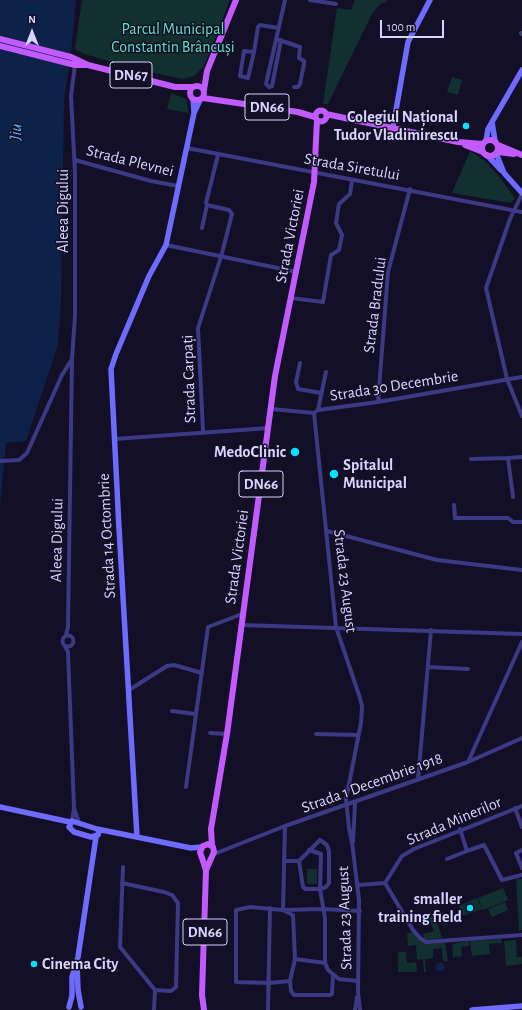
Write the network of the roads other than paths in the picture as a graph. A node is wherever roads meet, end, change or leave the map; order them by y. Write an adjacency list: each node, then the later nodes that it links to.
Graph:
1 (236, 0): 14 (main road)
2 (285, 0): 6 (street)
3 (310, 0): 5 (street)
4 (430, 0): 25 (street)
5 (336, 4)
6 (278, 28): 7 (street); 11 (street)
7 (275, 38): 9 (street); 9 (street)
8 (0, 39): 12 (main road, DN67)
9 (281, 40): 17 (street)
10 (0, 46): 12 (main road, DN67)
11 (254, 52): 11 (street)
12 (72, 62): 15 (main road, DN67); 33 (street, Aleea Digului)
13 (522, 70): 24 (street)
14 (207, 71): 16 (main road); 18 (main road)
15 (175, 87): 16 (main road, DN67); 19 (main road, DN67)
16 (195, 87): 18 (main road); 19 (main road)
17 (294, 87)
18 (203, 95): 19 (main road); 21 (main road, DN66); 22 (street)
19 (191, 97): 22 (street)
20 (318, 111): 21 (main road, DN66); 23 (main road); 23 (main road)
21 (298, 112): 23 (main road, DN66)
22 (194, 113): 28 (street, Strada 14 Octombrie)
23 (321, 118): 25 (main road); 34 (main road, Strada Victoriei / DN66)
24 (492, 122): 27 (street); 29 (street)
25 (393, 127): 26 (main road)
26 (458, 142): 27 (main road); 30 (main road)
27 (484, 143): 29 (main road); 30 (main road)
28 (187, 148): 32 (street, Strada Siretului); 37 (street, Strada 14 Octombrie)
29 (497, 148): 30 (main road); 31 (main road); 35 (street)
30 (485, 153): 35 (street)
31 (522, 154)
32 (218, 155): 34 (street, Strada Siretului); 40 (street)
33 (75, 160): 37 (street, Strada Plevnei); 48 (street, Aleea Digului)
34 (314, 173): 36 (street, Strada Siretului); 46 (main road, Strada Victoriei / DN66)
35 (504, 173): 39 (street)
36 (352, 180): 38 (street, Strada Siretului); 47 (street)
37 (178, 186): 44 (street, Strada 14 Octombrie)
38 (410, 189): 41 (street, Strada Siretului); 54 (street, Strada Bradului)
39 (522, 193): 41 (street)
40 (208, 205): 43 (street); 45 (street, Strada Carpați)
41 (513, 210): 42 (street, Strada Siretului); 52 (street)
42 (522, 212)
43 (202, 228)
44 (166, 245): 45 (street); 61 (street, Strada 14 Octombrie)
45 (221, 258): 46 (street); 60 (street, Strada Carpați)
46 (297, 272): 47 (main road, Strada Victoriei / DN66)
47 (292, 298): 55 (main road, Strada Victoriei / DN66)
48 (72, 358): 65 (street, Aleea Digului); 73 (street, Aleea Digului)
49 (300, 363): 53 (street)
50 (326, 372): 53 (street)
51 (522, 377): 52 (street, Strada 30 Decembrie)
52 (507, 379): 54 (street, Strada 30 Decembrie); 58 (street)
53 (322, 393): 56 (street)
54 (378, 402): 56 (street, Strada 30 Decembrie)
55 (271, 409): 57 (street, Strada 30 Decembrie); 59 (main road, Strada Victoriei / DN66)
56 (318, 410): 57 (street, Strada 30 Decembrie)
57 (314, 414): 69 (street, Strada 23 August)
58 (522, 416)
59 (268, 428): 60 (street); 71 (main road, Strada Victoriei / DN66)
60 (203, 431): 61 (street)
61 (114, 439): 86 (street, Strada 14 Octombrie)
62 (522, 457): 63 (street)
63 (508, 458): 64 (street); 66 (street)
64 (471, 459)
65 (0, 461)
66 (513, 498)
67 (454, 505): 68 (street)
68 (522, 522)
69 (327, 531): 70 (street); 74 (street, Strada 23 August)
70 (522, 570)
71 (242, 614): 72 (main road, Strada Victoriei / DN66); 85 (street)
72 (241, 624): 74 (street); 90 (main road, Strada Victoriei / DN66)
73 (68, 626): 77 (street, Aleea Digului); 78 (street, Aleea Digului)
74 (336, 627): 75 (street); 92 (street, Strada 23 August)
75 (431, 630): 76 (street); 83 (street)
76 (522, 634)
77 (66, 636): 78 (street); 81 (street)
78 (72, 636): 80 (street)
79 (522, 642): 94 (street)
80 (73, 644): 81 (street); 82 (street)
81 (65, 646): 82 (street)
82 (68, 652): 101 (street)
83 (428, 667): 84 (street); 95 (street)
84 (468, 669)
85 (202, 673): 86 (street); 88 (street)
86 (129, 690): 112 (street, Strada 14 Octombrie)
87 (172, 711): 88 (street)
88 (195, 714): 96 (street)
89 (210, 733): 90 (street)
90 (227, 734): 115 (main road, Strada Victoriei / DN66)
91 (316, 734): 92 (street)
92 (358, 735): 98 (street, Strada 23 August)
93 (522, 738): 94 (street, Strada 1 Decembrie 1918)
94 (468, 762): 95 (street, Strada 1 Decembrie 1918)
95 (418, 780): 97 (street, Strada 1 Decembrie 1918)
96 (186, 787)
97 (354, 803): 98 (street, Strada 1 Decembrie 1918); 113 (street, Strada 23 August)
98 (346, 805): 106 (street, Strada 1 Decembrie 1918); 113 (street, Strada 23 August)
99 (522, 806): 102 (street, Strada Minerilor)
100 (0, 807): 103 (street)
101 (74, 808): 104 (street); 105 (street)
102 (515, 808): 107 (street); 109 (street, Strada Minerilor)
103 (55, 820): 104 (street); 108 (street)
104 (71, 822): 105 (street); 108 (street)
105 (79, 823): 110 (street)
106 (285, 826): 115 (street, Strada 1 Decembrie 1918); 121 (street)
107 (522, 827)
108 (69, 828): 111 (street)
109 (460, 829): 118 (street); 128 (street, Strada Minerilor)
110 (97, 833): 111 (street); 112 (street); 114 (street)
111 (87, 836): 114 (street)
112 (137, 837): 119 (street)
113 (352, 842): 129 (street, Strada 23 August)
114 (95, 849): 137 (street)
115 (212, 850): 119 (main road); 119 (main road); 125 (main road, Strada Victoriei / DN66)
116 (309, 850): 122 (street); 130 (street); 130 (street)
117 (522, 850): 124 (street)
118 (467, 851): 120 (street); 126 (street)
119 (201, 853): 125 (main road, Strada Victoriei / DN66)
120 (447, 859)
121 (284, 861): 122 (street); 133 (street)
122 (300, 861): 130 (street)
123 (123, 867): 127 (street)
124 (522, 868)
125 (206, 870): 145 (main road, Strada Victoriei / DN66)
126 (522, 876)
127 (122, 883): 143 (street); 143 (street)
128 (385, 883): 129 (street); 135 (street)
129 (358, 885): 134 (street, Strada 23 August)
130 (320, 889): 132 (street)
131 (270, 908): 133 (street); 142 (street); 142 (street)
132 (323, 909): 133 (street); 134 (street); 138 (street)
133 (283, 910): 136 (street)
134 (360, 911): 141 (street, Strada 23 August)
135 (522, 935)
136 (295, 958): 138 (street); 140 (street)
137 (77, 961): 147 (street); 148 (street)
138 (325, 963): 139 (street)
139 (333, 975): 140 (street); 141 (street)
140 (290, 981): 142 (street)
141 (358, 981): 144 (street, Strada 23 August)
142 (269, 983): 152 (street)
143 (155, 990): 149 (street)
144 (358, 992): 153 (street, Strada 23 August); 154 (street, Strada 23 August)
145 (202, 995): 150 (main road, Strada Victoriei / DN66); 151 (main road, Strada Victoriei / DN66)
146 (522, 1006): 155 (street)
147 (68, 1008): 148 (street)
148 (83, 1009)
149 (154, 1010)
150 (199, 1010)
151 (204, 1010)
152 (268, 1010)
153 (355, 1010)
154 (360, 1010)
155 (472, 1010)

